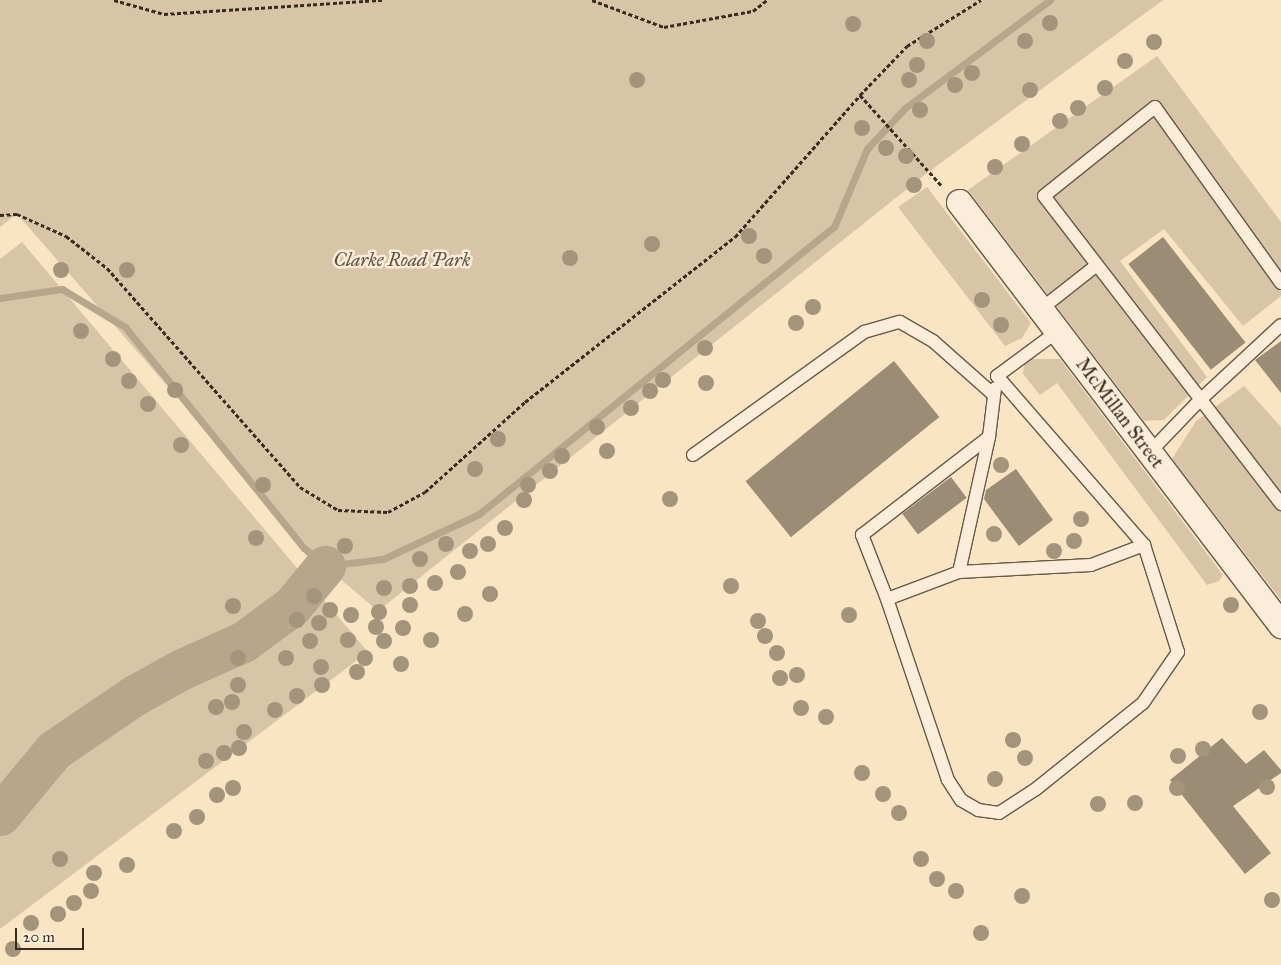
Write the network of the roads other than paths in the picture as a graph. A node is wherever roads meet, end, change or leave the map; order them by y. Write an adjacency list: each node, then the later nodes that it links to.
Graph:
1 (959, 202): 4 (street, McMillan Street)
2 (1097, 266): 3 (lane); 4 (lane); 9 (lane)
3 (1281, 283)
4 (1041, 309): 6 (street, McMillan Street)
5 (1281, 325): 9 (lane)
6 (1058, 331): 7 (lane); 11 (street, McMillan Street)
7 (997, 376): 8 (lane); 14 (lane)
8 (994, 395): 10 (lane); 12 (lane)
9 (1200, 400): 11 (lane); 13 (lane)
10 (989, 437): 15 (lane); 16 (lane)
11 (1149, 453): 17 (street, McMillan Street)
12 (693, 455)
13 (1281, 504)
14 (1144, 544): 15 (lane); 16 (lane)
15 (959, 572): 16 (lane)
16 (887, 598)
17 (1281, 625)

